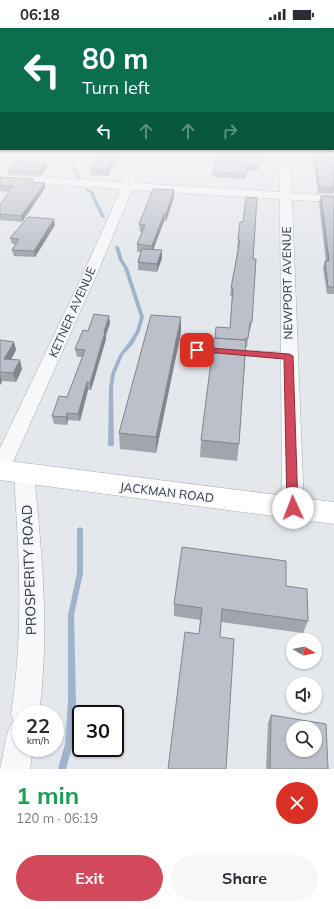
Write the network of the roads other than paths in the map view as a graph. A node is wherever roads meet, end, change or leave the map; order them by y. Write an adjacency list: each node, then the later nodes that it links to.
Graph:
1 (125, 190): 8 (street, KETNER AVENUE)
2 (199, 190): 4 (street)
3 (285, 190): 4 (street, NEWPORT AVENUE)
4 (285, 195): 5 (street); 7 (street, NEWPORT AVENUE)
5 (334, 199)
6 (197, 350): 7 (lane)
7 (289, 356): 9 (street, NEWPORT AVENUE)
8 (8, 471): 9 (main road, JACKMAN ROAD); 11 (street, PROSPERITY ROAD)
9 (293, 508): 10 (main road, JACKMAN ROAD)
10 (334, 513)
11 (26, 705)
12 (17, 757): 13 (street)
13 (15, 769)

